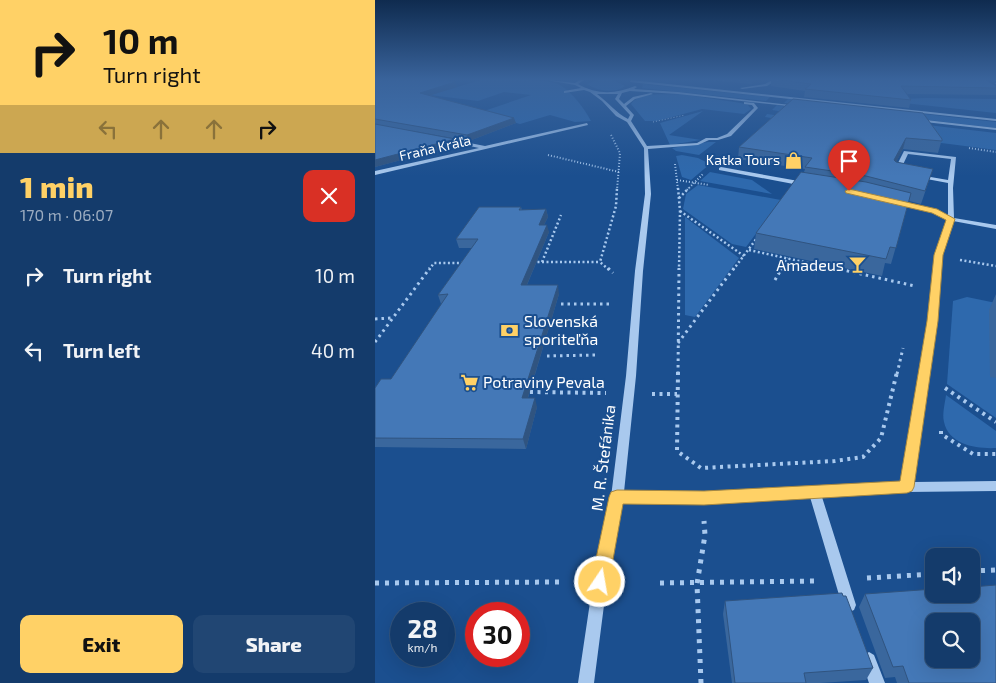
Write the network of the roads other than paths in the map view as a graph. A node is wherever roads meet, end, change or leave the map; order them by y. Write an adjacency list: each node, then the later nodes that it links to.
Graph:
1 (614, 112): 7 (street, M. R. Štefánika)
2 (630, 112): 7 (street, M. R. Štefánika)
3 (752, 112): 12 (street)
4 (921, 112): 6 (street)
5 (911, 119): 9 (street)
6 (996, 120)
7 (629, 121): 12 (street, M. R. Štefánika)
8 (587, 124): 11 (street, Fraňa Kráľa)
9 (996, 129)
10 (440, 138): 11 (street)
11 (487, 148): 14 (street, Fraňa Kráľa)
12 (646, 148): 25 (street, M. R. Štefánika)
13 (721, 169): 18 (street)
14 (375, 173)
15 (905, 175): 17 (street)
16 (915, 176): 17 (street)
17 (951, 182): 20 (street)
18 (812, 185)
19 (890, 200): 20 (street)
20 (951, 219): 21 (street); 23 (street)
21 (996, 227)
22 (996, 486): 23 (street)
23 (907, 487): 24 (street)
24 (813, 491): 25 (street); 26 (street)
25 (617, 497): 28 (street, M. R. Štefánika)
26 (853, 617)
27 (864, 646): 29 (street)
28 (586, 683)
29 (877, 683)

